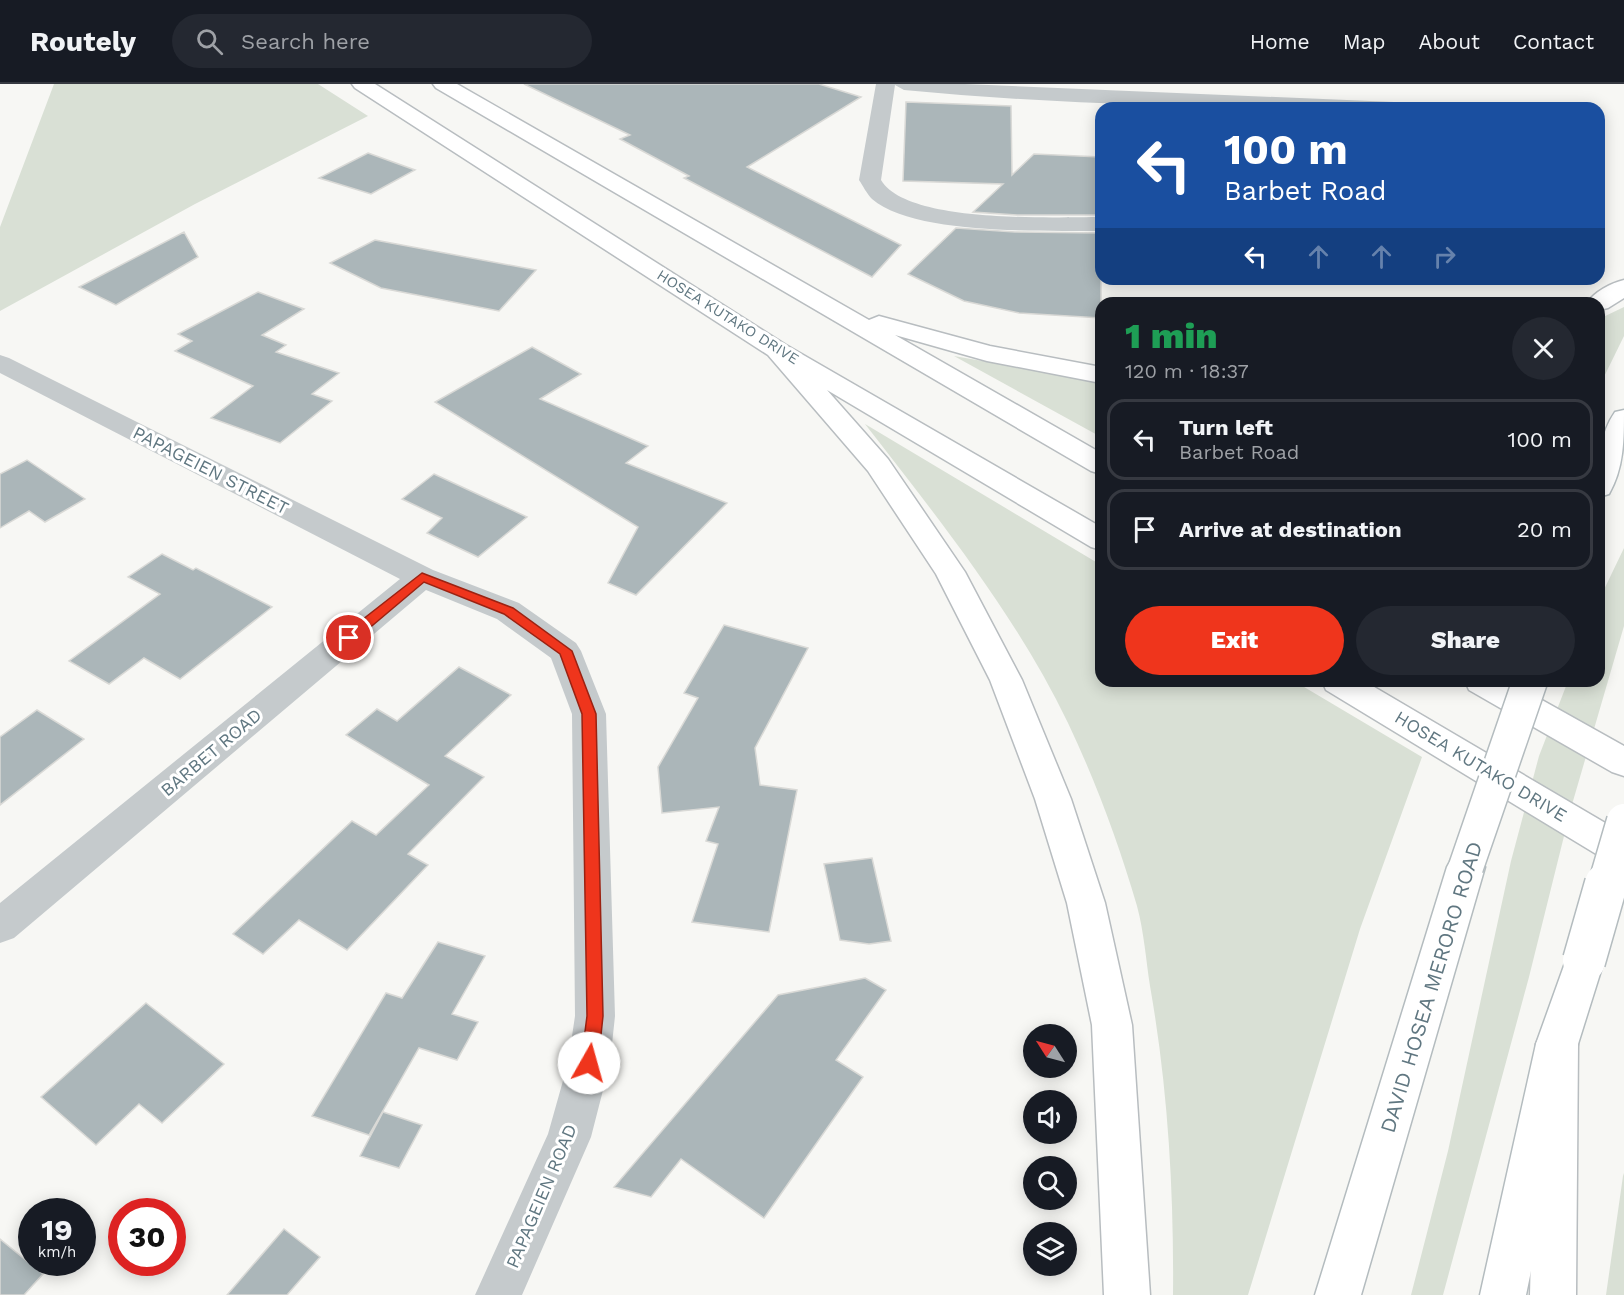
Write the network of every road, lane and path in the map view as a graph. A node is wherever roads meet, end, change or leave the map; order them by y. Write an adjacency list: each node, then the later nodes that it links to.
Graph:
1 (362, 84): 10 (main road, HOSEA KUTAKO DRIVE)
2 (443, 84): 9 (main road)
3 (886, 84): 6 (street)
4 (904, 84): 5 (street)
5 (1242, 102)
6 (1095, 224)
7 (1624, 287): 8 (main road)
8 (1605, 299)
9 (839, 313): 12 (main road); 14 (main road)
10 (777, 350): 16 (main road, HOSEA KUTAKO DRIVE); 27 (main road)
11 (0, 363): 17 (street, PAPAGEIEN STREET)
12 (1095, 374)
13 (1624, 418): 15 (main road)
14 (1095, 462)
15 (1605, 471)
16 (1095, 536)
17 (422, 577): 24 (street, BARBET ROAD); 26 (street, PAPAGEIEN ROAD)
18 (1348, 687): 23 (main road, HOSEA KUTAKO DRIVE)
19 (1493, 687): 21 (main road)
20 (1528, 687): 28 (main road, DAVID HOSEA MERORO ROAD, bridge)
21 (1624, 762)
22 (1624, 821): 25 (main road, bridge)
23 (1624, 852)
24 (0, 926)
25 (1557, 1044): 29 (main road); 30 (main road)
26 (498, 1295)
27 (1127, 1295)
28 (1338, 1295)
29 (1503, 1295)
30 (1554, 1295)

